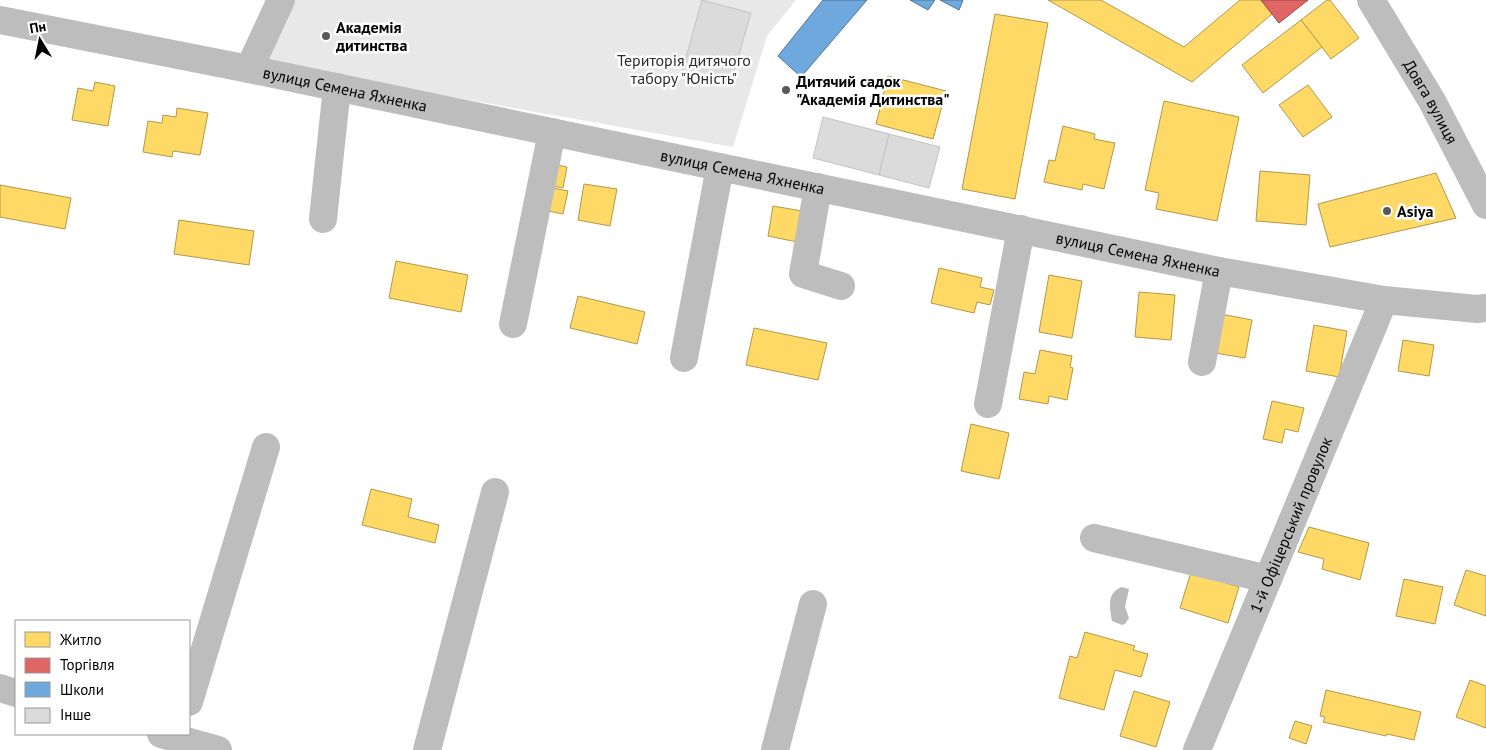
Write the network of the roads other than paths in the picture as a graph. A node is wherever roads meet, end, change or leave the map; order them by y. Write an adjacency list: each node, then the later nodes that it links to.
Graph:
1 (281, 0): 4 (street)
2 (1371, 0): 8 (street, Довга вулиця)
3 (0, 20): 4 (street, вулиця Семена Яхненка)
4 (249, 69): 5 (street, вулиця Семена Яхненка)
5 (337, 87): 6 (street, вулиця Семена Яхненка); 11 (street)
6 (552, 132): 7 (street, вулиця Семена Яхненка); 17 (street)
7 (720, 167): 9 (street, вулиця Семена Яхненка); 18 (street)
8 (1478, 173): 10 (street, Довга вулиця)
9 (818, 187): 12 (street, вулиця Семена Яхненка); 14 (street)
10 (1486, 205)
11 (323, 219)
12 (1021, 229): 13 (street, вулиця Семена Яхненка); 20 (street)
13 (1219, 271): 15 (street, вулиця Семена Яхненка); 19 (street)
14 (841, 286)
15 (1384, 300): 16 (street, вулиця Семена Яхненка); 24 (street, 1-й Офіцерський провулок)
16 (1486, 308)
17 (513, 324)
18 (684, 358)
19 (1202, 362)
20 (988, 404)
21 (266, 447): 28 (street)
22 (495, 492): 31 (street)
23 (1094, 538): 24 (street)
24 (1268, 579): 33 (street, 1-й Офіцерський провулок)
25 (814, 604): 32 (street)
26 (0, 688): 27 (street)
27 (15, 693)
28 (190, 699)
29 (172, 735): 30 (street)
30 (218, 750)
31 (426, 750)
32 (775, 750)
33 (1197, 750)

